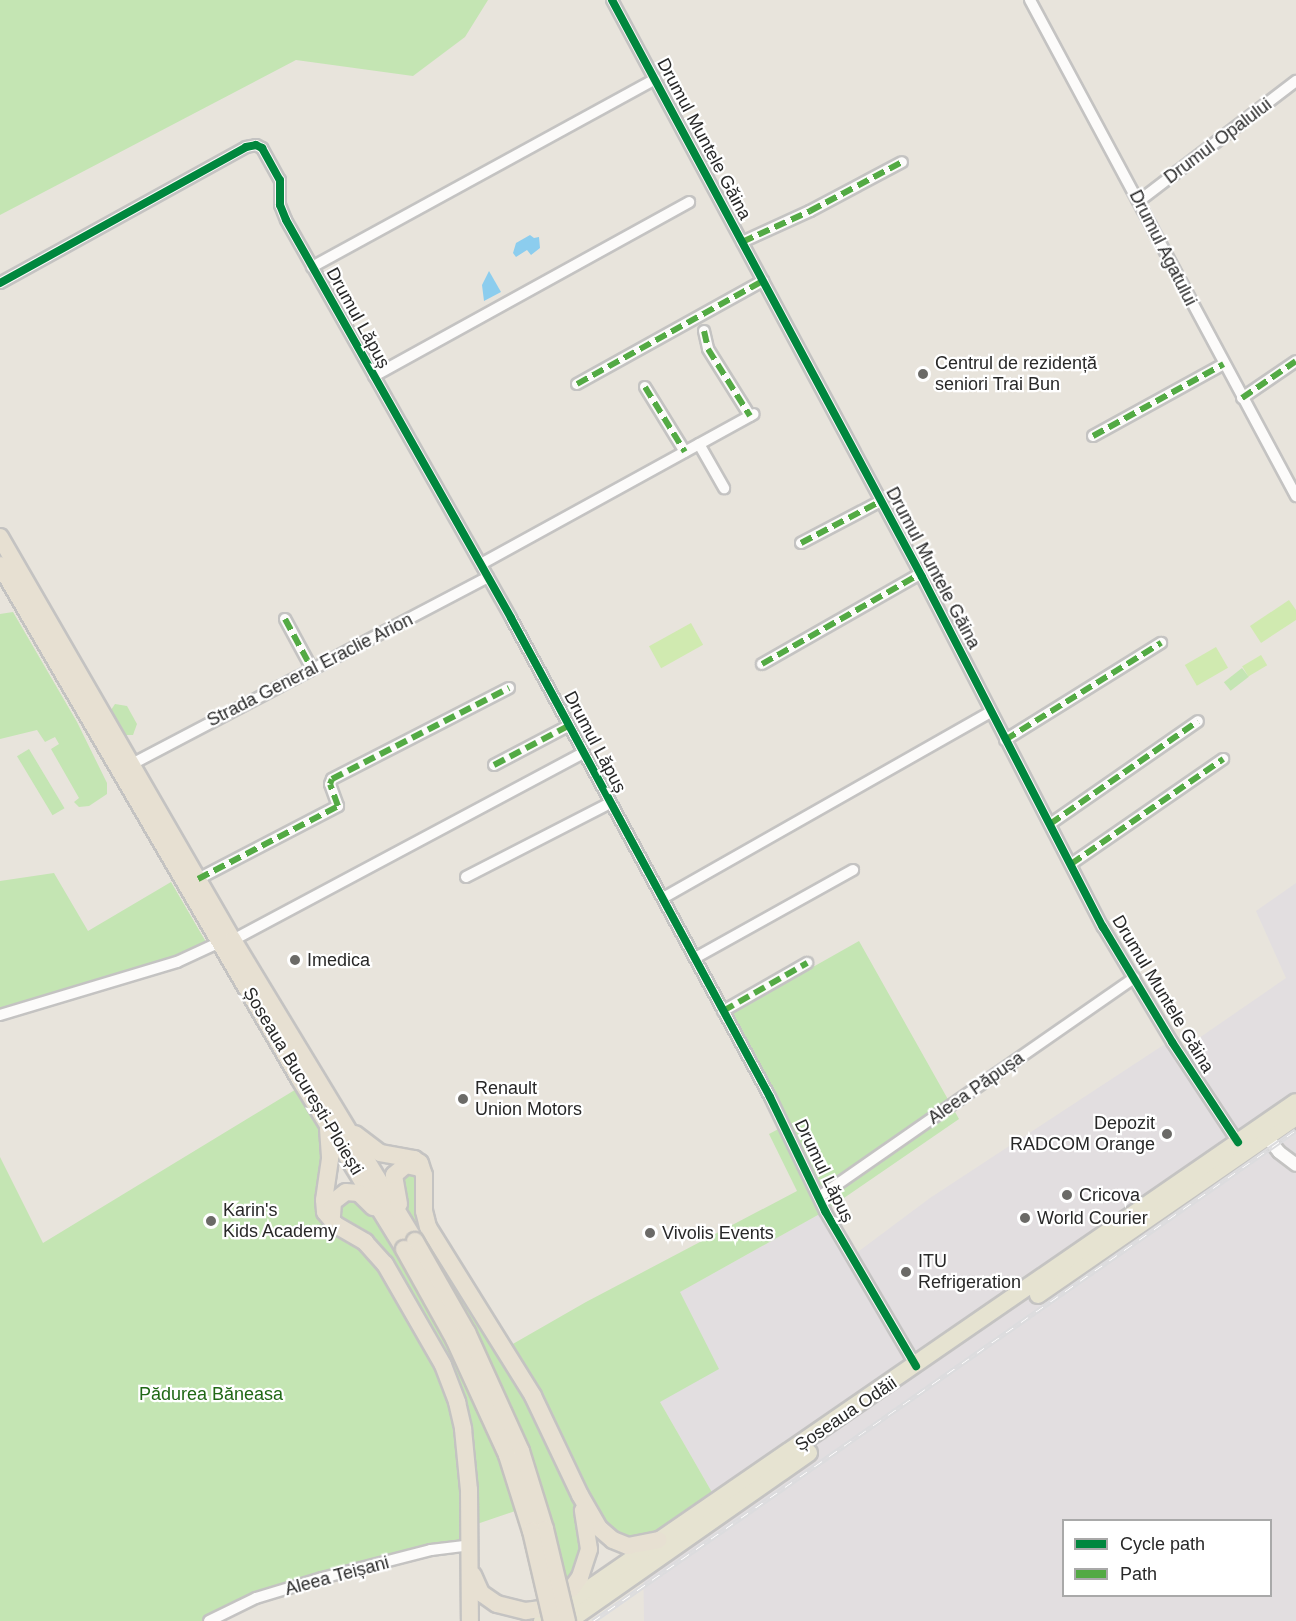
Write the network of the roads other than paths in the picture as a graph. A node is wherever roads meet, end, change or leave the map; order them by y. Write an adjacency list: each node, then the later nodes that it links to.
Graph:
1 (612, 0): 3 (street, Drumul Muntele Găina)
2 (1030, 0): 6 (street, Drumul Agatului)
3 (655, 79): 8 (street, Drumul Muntele Găina); 9 (street)
4 (1296, 81): 6 (street, Drumul Opalului)
5 (903, 162): 8 (street)
6 (1139, 201): 14 (street, Drumul Agatului)
7 (689, 202): 15 (street)
8 (742, 242): 10 (street, Drumul Muntele Găina)
9 (312, 267): 11 (street, Drumul Lăpuș); 15 (street, Drumul Lăpuș)
10 (763, 281): 16 (street); 24 (street, Drumul Muntele Găina)
11 (0, 283)
12 (704, 331): 20 (street)
13 (1296, 361): 18 (street)
14 (1224, 364): 18 (street, Drumul Agatului); 19 (street)
15 (374, 376): 27 (street, Drumul Lăpuș)
16 (577, 384)
17 (645, 387): 21 (street)
18 (1242, 398): 23 (street, Drumul Agatului)
19 (1093, 436)
20 (699, 444): 21 (street); 22 (street)
21 (685, 452): 27 (street)
22 (724, 488)
23 (1296, 496)
24 (881, 501): 26 (street); 29 (street, Drumul Muntele Găina)
25 (0, 537): 42 (highway, Șoseaua București-Ploiești)
26 (801, 543)
27 (481, 564): 30 (street, Drumul Lăpuș)
28 (0, 565): 51 (highway, Șoseaua București-Ploiești)
29 (920, 574): 33 (street); 36 (street, Drumul Muntele Găina)
30 (488, 577): 34 (street, Strada General Eraclie Arion); 38 (street, Drumul Lăpuș)
31 (285, 619): 34 (street)
32 (1161, 643): 39 (street)
33 (762, 664)
34 (312, 669): 42 (street, Strada General Eraclie Arion)
35 (509, 688): 49 (street)
36 (991, 712): 39 (street, Drumul Muntele Găina); 50 (street)
37 (1198, 721): 45 (street)
38 (568, 726): 40 (street, Drumul Lăpuș); 43 (street)
39 (1005, 740): 45 (street, Drumul Muntele Găina)
40 (583, 753): 44 (street, Drumul Lăpuș); 51 (street)
41 (1223, 759): 46 (street)
42 (132, 764): 49 (highway, Șoseaua București-Ploiești)
43 (494, 765)
44 (610, 802): 48 (street); 50 (street, Drumul Lăpuș)
45 (1050, 824): 46 (street, Drumul Muntele Găina)
46 (1071, 864): 54 (street, Drumul Muntele Găina)
47 (853, 870): 52 (street)
48 (466, 878)
49 (198, 879): 51 (highway, Șoseaua București-Ploiești)
50 (663, 898): 52 (street, Drumul Lăpuș)
51 (227, 941): 56 (street); 59 (highway, Șoseaua București-Ploiești)
52 (695, 958): 55 (street, Drumul Lăpuș)
53 (807, 963): 55 (street)
54 (1134, 978): 61 (street, Drumul Muntele Găina); 64 (street, Aleea Păpușa)
55 (723, 1011): 64 (street, Drumul Lăpuș)
56 (0, 1015)
57 (1296, 1102): 61 (main road, Șoseaua Odăii)
58 (1296, 1117): 60 (main road, Șoseaua Odăii)
59 (334, 1122): 63 (highway); 65 (highway); 66 (highway, Șoseaua București-Ploiești)
60 (1267, 1137): 62 (street); 80 (main road, Șoseaua Odăii)
61 (1238, 1142): 68 (main road, Șoseaua Odăii)
62 (1296, 1164)
63 (423, 1170): 66 (highway); 69 (highway)
64 (819, 1197): 68 (street, Drumul Lăpuș)
65 (336, 1225): 66 (highway); 72 (highway)
66 (398, 1226): 67 (highway, Șoseaua București-Ploiești)
67 (409, 1245): 79 (highway, Șoseaua București-Ploiești, bridge); 80 (highway, Șoseaua București-Ploiești, bridge)
68 (916, 1366): 71 (main road, Șoseaua Odăii)
69 (580, 1495): 70 (highway); 75 (highway)
70 (590, 1512): 71 (highway); 75 (highway)
71 (658, 1540): 75 (main road, Șoseaua Odăii)
72 (469, 1545): 73 (highway); 77 (street, Aleea Teișani)
73 (471, 1569): 74 (highway); 76 (highway)
74 (492, 1602): 75 (highway); 78 (highway)
75 (533, 1619)
76 (470, 1620)
77 (209, 1621)
78 (506, 1621)
79 (552, 1621)
80 (568, 1621)

